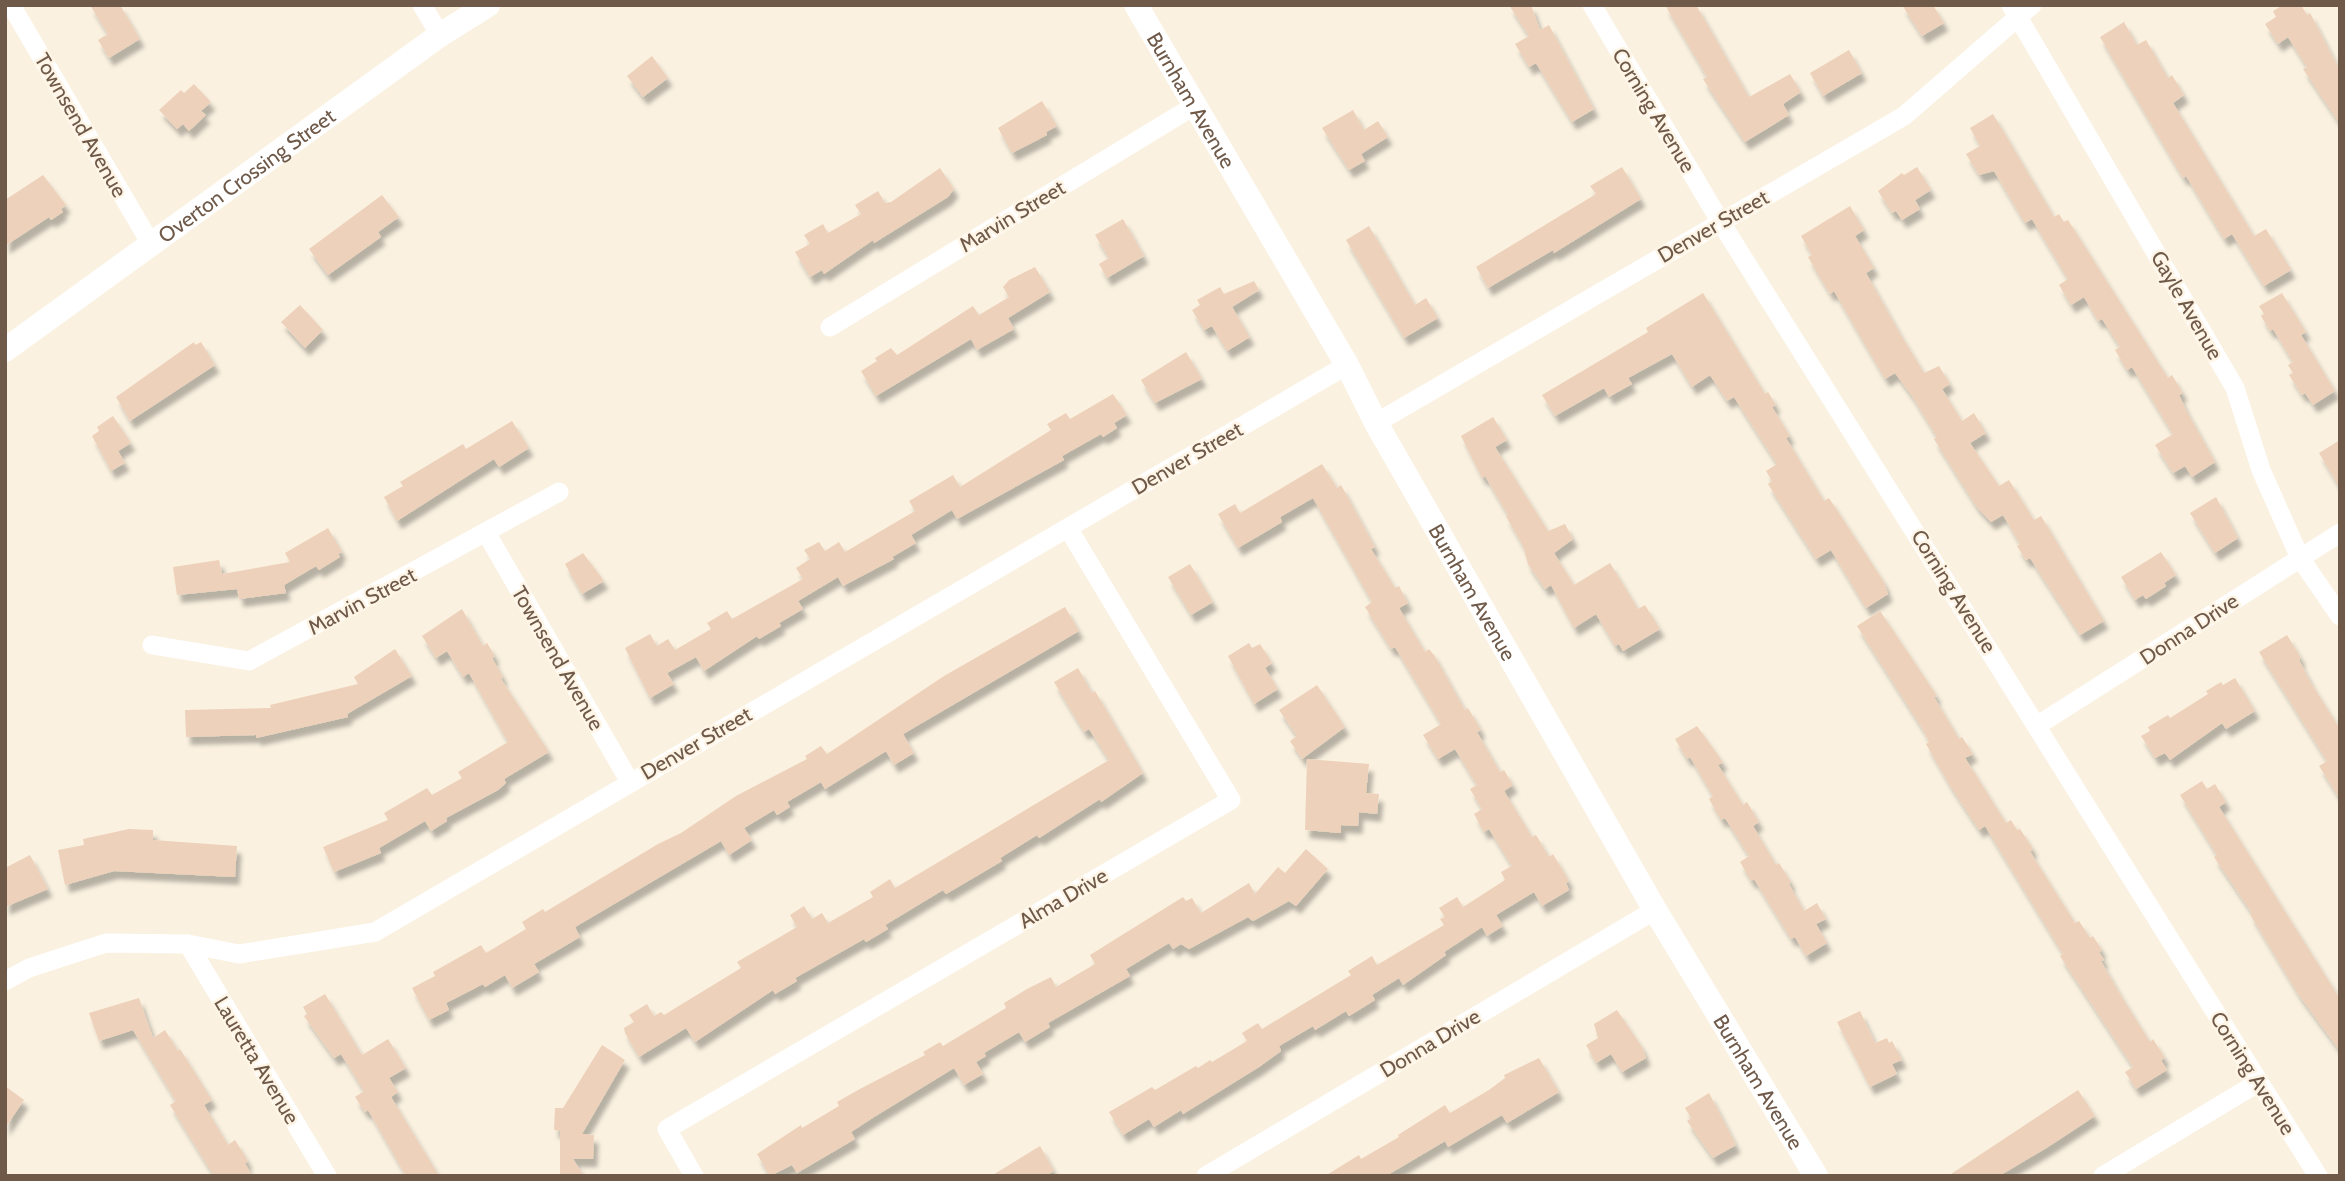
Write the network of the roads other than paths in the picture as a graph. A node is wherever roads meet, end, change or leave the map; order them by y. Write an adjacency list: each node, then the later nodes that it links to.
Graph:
1 (10, 5): 10 (street, Townsend Avenue)
2 (422, 5): 7 (street)
3 (488, 5): 7 (street, Overton Crossing Street)
4 (1136, 5): 8 (street, Burnham Avenue)
5 (1592, 5): 9 (street, Corning Avenue)
6 (2021, 10): 9 (street, Denver Street); 19 (street, Gayle Avenue)
7 (440, 35): 10 (street, Overton Crossing Street)
8 (1194, 106): 11 (street, Marvin Street); 13 (street, Burnham Avenue)
9 (1720, 221): 14 (street, Denver Street); 22 (street, Corning Avenue)
10 (151, 244): 12 (street, Overton Crossing Street)
11 (830, 327)
12 (5, 350)
13 (1347, 365): 14 (street, Burnham Avenue); 16 (street, Denver Street)
14 (1376, 423): 24 (street, Burnham Avenue)
15 (559, 492): 18 (street, Marvin Street)
16 (1068, 528): 23 (street, Denver Street); 29 (street, Alma Drive)
17 (2340, 533): 19 (street, Donna Drive)
18 (487, 534): 21 (street, Marvin Street); 23 (street, Townsend Avenue)
19 (2300, 558): 20 (street, Gayle Avenue); 22 (street, Donna Drive)
20 (2340, 616)
21 (152, 646)
22 (2038, 725): 27 (street, Corning Avenue)
23 (630, 782): 25 (street, Denver Street)
24 (1655, 911): 30 (street, Donna Drive); 31 (street, Burnham Avenue)
25 (188, 944): 26 (street, Denver Street); 28 (street, Lauretta Avenue)
26 (5, 981)
27 (2259, 1082): 32 (street); 33 (street, Corning Avenue)
28 (327, 1176)
29 (694, 1176)
30 (1206, 1176)
31 (1816, 1176)
32 (2103, 1176)
33 (2318, 1176)

